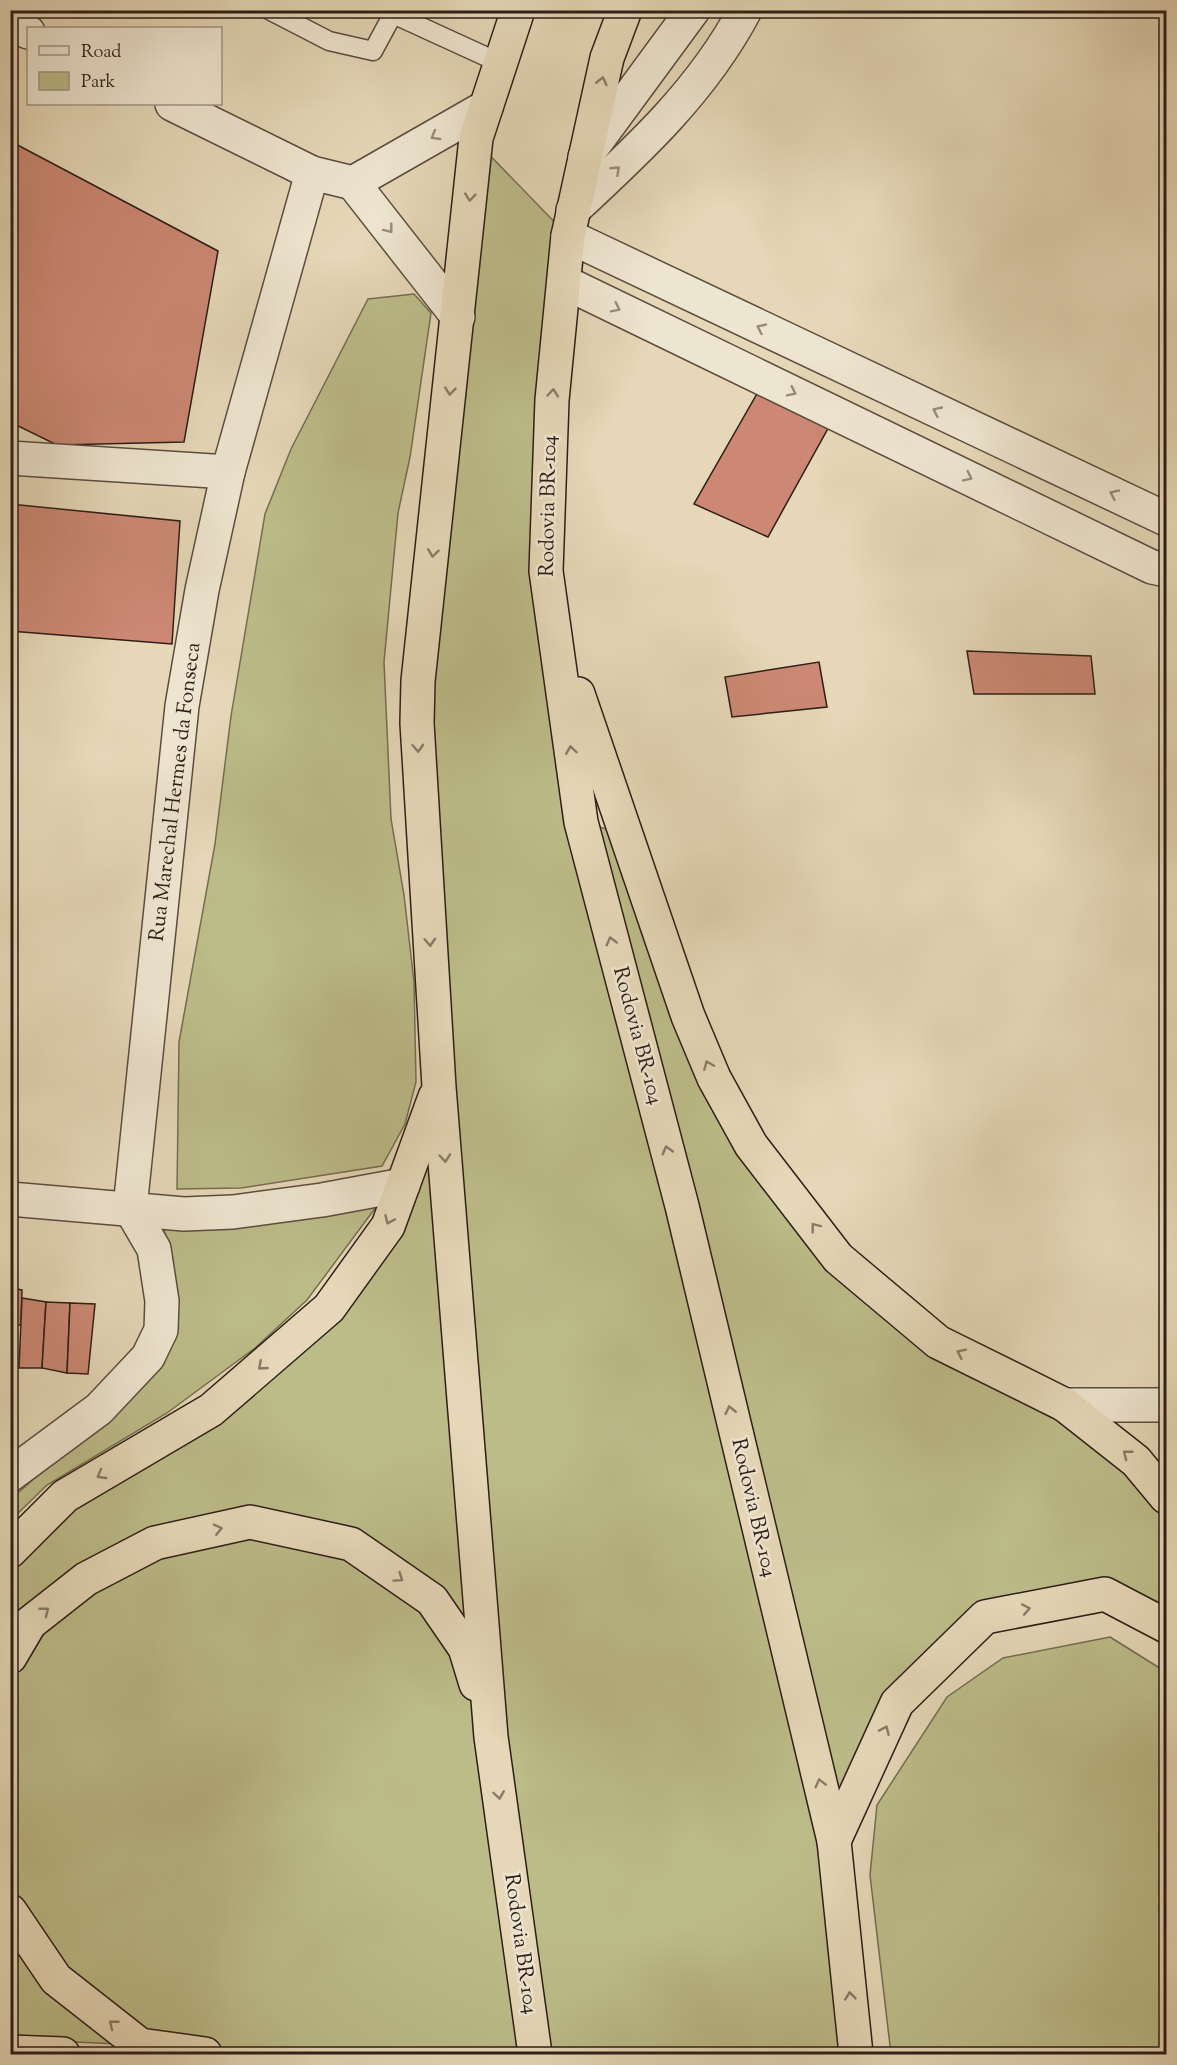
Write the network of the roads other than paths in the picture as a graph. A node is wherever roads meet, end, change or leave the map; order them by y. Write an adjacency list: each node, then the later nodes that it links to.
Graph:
1 (269, 10): 6 (lane)
2 (518, 10): 9 (highway, Rodovia BR-104)
3 (625, 10): 12 (highway, Rodovia BR-104, one-way to 3)
4 (693, 10): 12 (street)
5 (745, 10): 15 (street, one-way to 5)
6 (389, 12): 9 (lane)
7 (10, 23): 8 (street)
8 (27, 32)
9 (501, 63): 11 (highway, Rodovia BR-104)
10 (174, 105): 13 (street)
11 (486, 107): 14 (street, one-way to 14); 17 (highway, Rodovia BR-104, one-way to 17)
12 (585, 157): 15 (highway, Rodovia BR-104)
13 (312, 173): 14 (street); 19 (street, Rua Marechal Hermes da Fonseca)
14 (353, 183): 17 (street, one-way to 17)
15 (571, 223): 16 (highway, Rodovia BR-104); 20 (street, one-way to 15)
16 (564, 282): 22 (street, one-way to 22); 23 (highway, Rodovia BR-104, one-way to 16)
17 (458, 317): 24 (highway, Rodovia BR-104, one-way to 24)
18 (10, 458): 19 (street)
19 (228, 472): 27 (street, Rua Marechal Hermes da Fonseca)
20 (1167, 519)
21 (1167, 538): 22 (street)
22 (1160, 568)
23 (553, 619): 29 (highway, one-way to 23); 36 (highway, Rodovia BR-104, one-way to 23)
24 (439, 1087): 25 (highway); 35 (highway, Rodovia BR-104, one-way to 35)
25 (403, 1185): 27 (street); 32 (highway, one-way to 32)
26 (10, 1199): 27 (street)
27 (130, 1208): 30 (street)
28 (1167, 1405): 29 (street)
29 (1065, 1406): 31 (highway, one-way to 29)
30 (10, 1475)
31 (1167, 1497)
32 (10, 1551)
33 (1167, 1626): 36 (highway, one-way to 33)
34 (10, 1658): 35 (highway, one-way to 35)
35 (491, 1737): 41 (highway, Rodovia BR-104, one-way to 41)
36 (834, 1841): 42 (highway, Rodovia BR-104, one-way to 36)
37 (10, 1911): 40 (highway, one-way to 37)
38 (10, 2052): 39 (highway)
39 (63, 2055)
40 (206, 2055)
41 (535, 2055)
42 (856, 2055)

